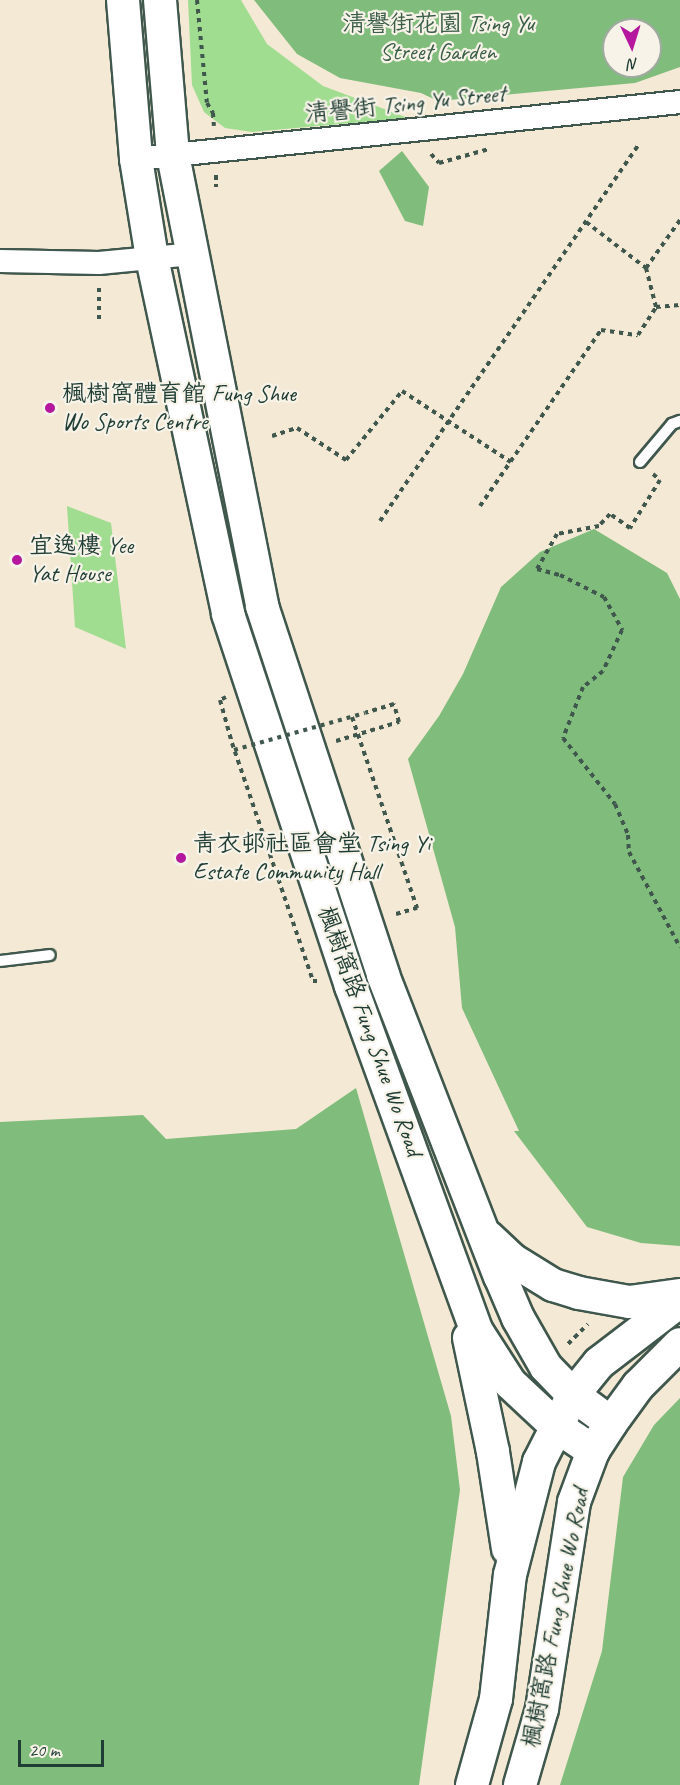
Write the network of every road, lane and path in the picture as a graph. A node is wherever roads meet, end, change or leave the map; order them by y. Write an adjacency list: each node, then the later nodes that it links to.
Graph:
1 (123, 0): 9 (main road, 楓樹窩路 Fung Shue Wo Road)
2 (160, 0): 8 (main road, 楓樹窩路 Fung Shue Wo Road)
3 (202, 0): 4 (path)
4 (197, 1): 6 (path)
5 (680, 102): 8 (street, 清譽街 Tsing Yu Street)
6 (213, 112)
7 (638, 145): 11 (path)
8 (172, 155): 9 (street, 清譽街 Tsing Yu Street); 12 (main road, 楓樹窩路 Fung Shue Wo Road)
9 (136, 159): 13 (main road, 楓樹窩路 Fung Shue Wo Road)
10 (680, 220): 15 (path)
11 (586, 222): 15 (path); 18 (path)
12 (192, 254): 13 (street); 34 (main road, 楓樹窩路 Fung Shue Wo Road)
13 (152, 258): 14 (street); 35 (main road, 楓樹窩路 Fung Shue Wo Road)
14 (0, 261)
15 (646, 268): 17 (path)
16 (680, 305): 17 (path)
17 (656, 307): 21 (path)
18 (449, 421): 20 (path); 21 (path); 24 (path)
19 (680, 421): 22 (lane)
20 (272, 436)
21 (511, 462): 23 (path)
22 (640, 462): 30 (path)
23 (480, 507)
24 (380, 521)
25 (227, 697): 28 (path)
26 (352, 717): 27 (path, bridge); 28 (path, bridge); 29 (path, bridge)
27 (335, 741)
28 (234, 750): 33 (path)
29 (396, 914)
30 (680, 947)
31 (50, 955): 32 (lane)
32 (0, 961)
33 (324, 980)
34 (481, 1230): 36 (main road); 39 (main road, 楓樹窩路 Fung Shue Wo Road)
35 (455, 1276): 41 (main road, 楓樹窩路 Fung Shue Wo Road); 43 (main road)
36 (680, 1295)
37 (680, 1301): 39 (main road)
38 (680, 1344): 40 (main road)
39 (573, 1395): 40 (main road, 楓樹窩路 Fung Shue Wo Road); 41 (main road)
40 (611, 1422): 42 (main road, 楓樹窩路 Fung Shue Wo Road)
41 (556, 1426): 42 (main road, 楓樹窩路 Fung Shue Wo Road); 43 (main road)
42 (593, 1451): 45 (main road, 楓樹窩路 Fung Shue Wo Road)
43 (510, 1575): 44 (main road, 楓樹窩路 Fung Shue Wo Road)
44 (471, 1785)
45 (520, 1785)

